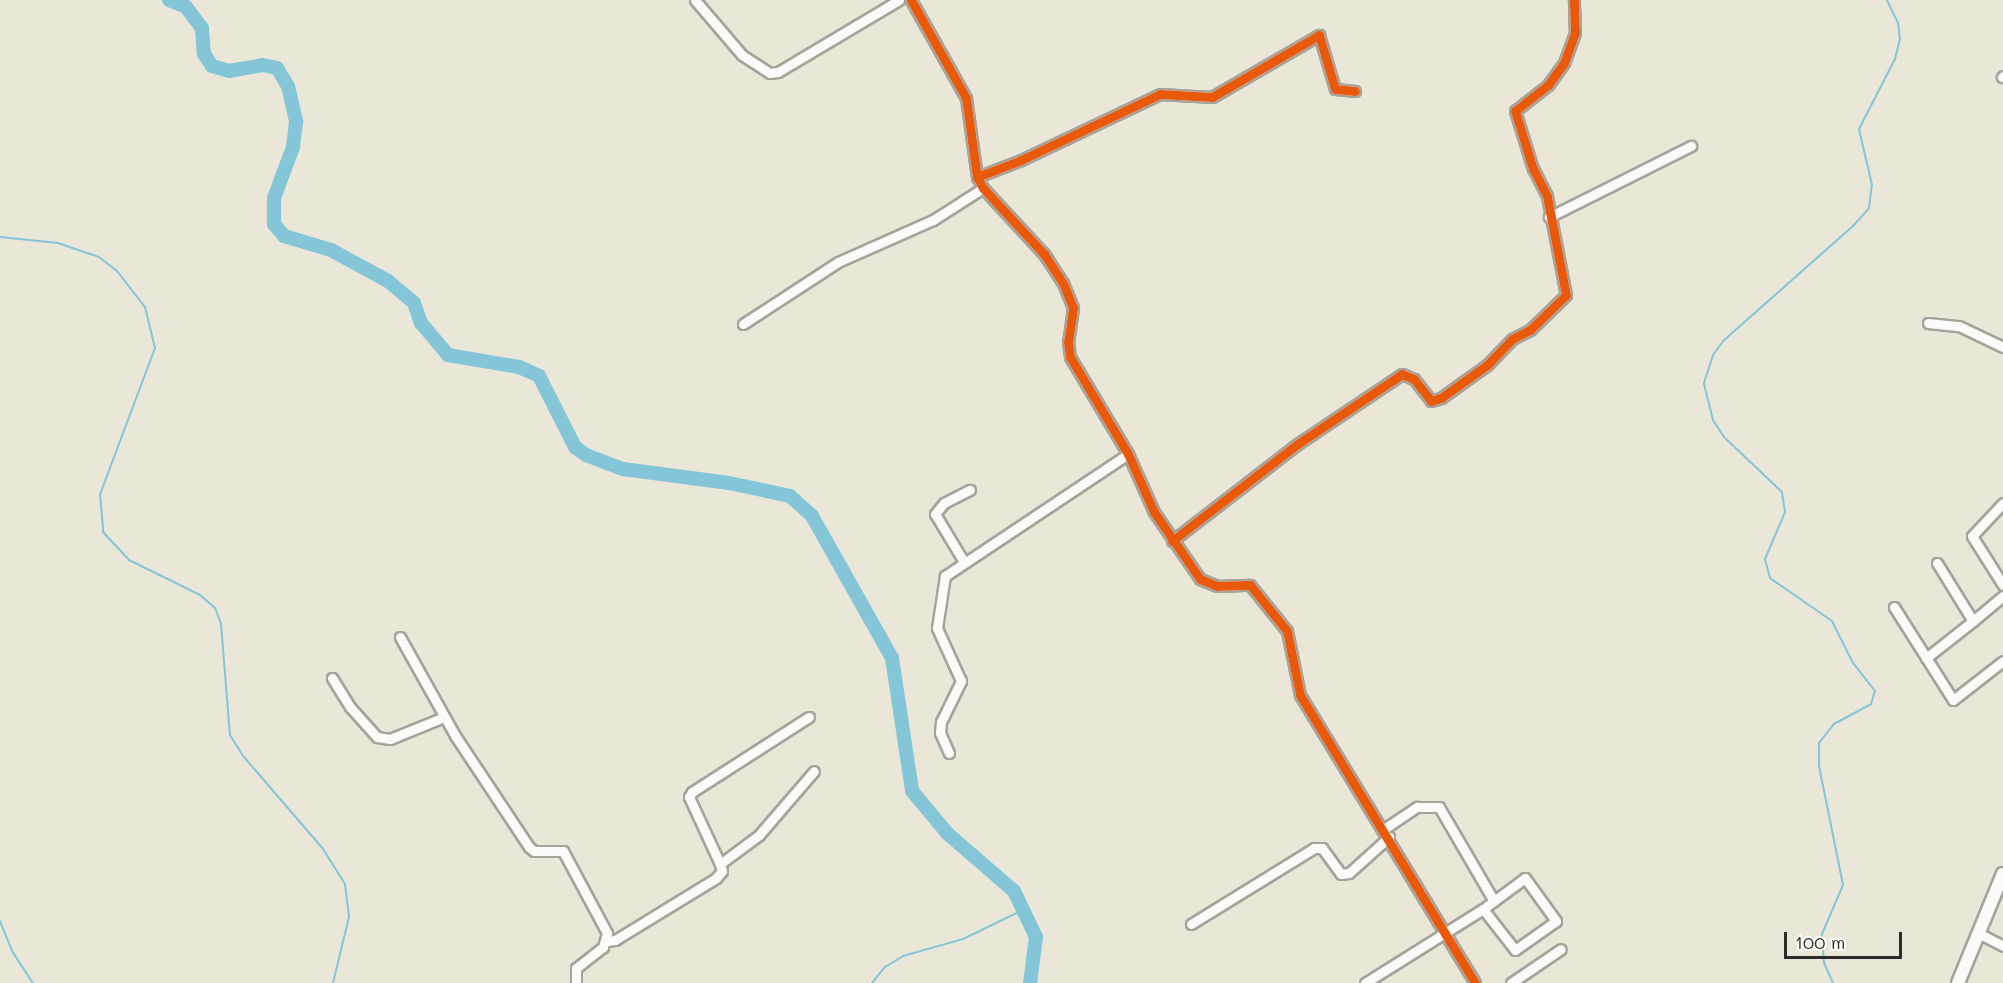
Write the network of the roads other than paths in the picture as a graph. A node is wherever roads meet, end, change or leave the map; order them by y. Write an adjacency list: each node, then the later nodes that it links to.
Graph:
1 (695, 0): 2 (street)
2 (899, 0)
3 (911, 0): 7 (street)
4 (1574, 0): 9 (street)
5 (1355, 91): 7 (street)
6 (1691, 146): 9 (street)
7 (977, 177): 8 (street)
8 (983, 188): 11 (street); 13 (street)
9 (1549, 217): 16 (street)
10 (1928, 323): 12 (street)
11 (743, 324)
12 (2003, 347)
13 (1128, 454): 16 (street); 17 (street)
14 (970, 490): 17 (street)
15 (2003, 503): 19 (street)
16 (1172, 541): 31 (street)
17 (964, 562): 29 (street)
18 (1937, 563): 22 (street)
19 (2003, 585)
20 (2003, 596): 22 (street)
21 (1894, 607): 24 (street)
22 (1973, 621): 24 (street)
23 (400, 637): 27 (street)
24 (1926, 658): 25 (street)
25 (2003, 661)
26 (332, 678): 27 (street)
27 (444, 717): 39 (street)
28 (809, 717): 32 (street)
29 (950, 753)
30 (814, 771): 32 (street)
31 (1387, 833): 34 (street); 36 (street); 37 (street)
32 (720, 864): 39 (street)
33 (2003, 874): 38 (main road)
34 (1494, 901): 35 (street); 35 (street)
35 (1483, 909): 37 (street)
36 (1191, 924)
37 (1444, 932): 43 (street); 44 (street)
38 (1978, 933): 40 (street); 46 (main road)
39 (607, 941): 42 (street)
40 (2003, 946)
41 (1561, 950): 45 (street)
42 (576, 983)
43 (1365, 983)
44 (1474, 983)
45 (1511, 983)
46 (1958, 983)

